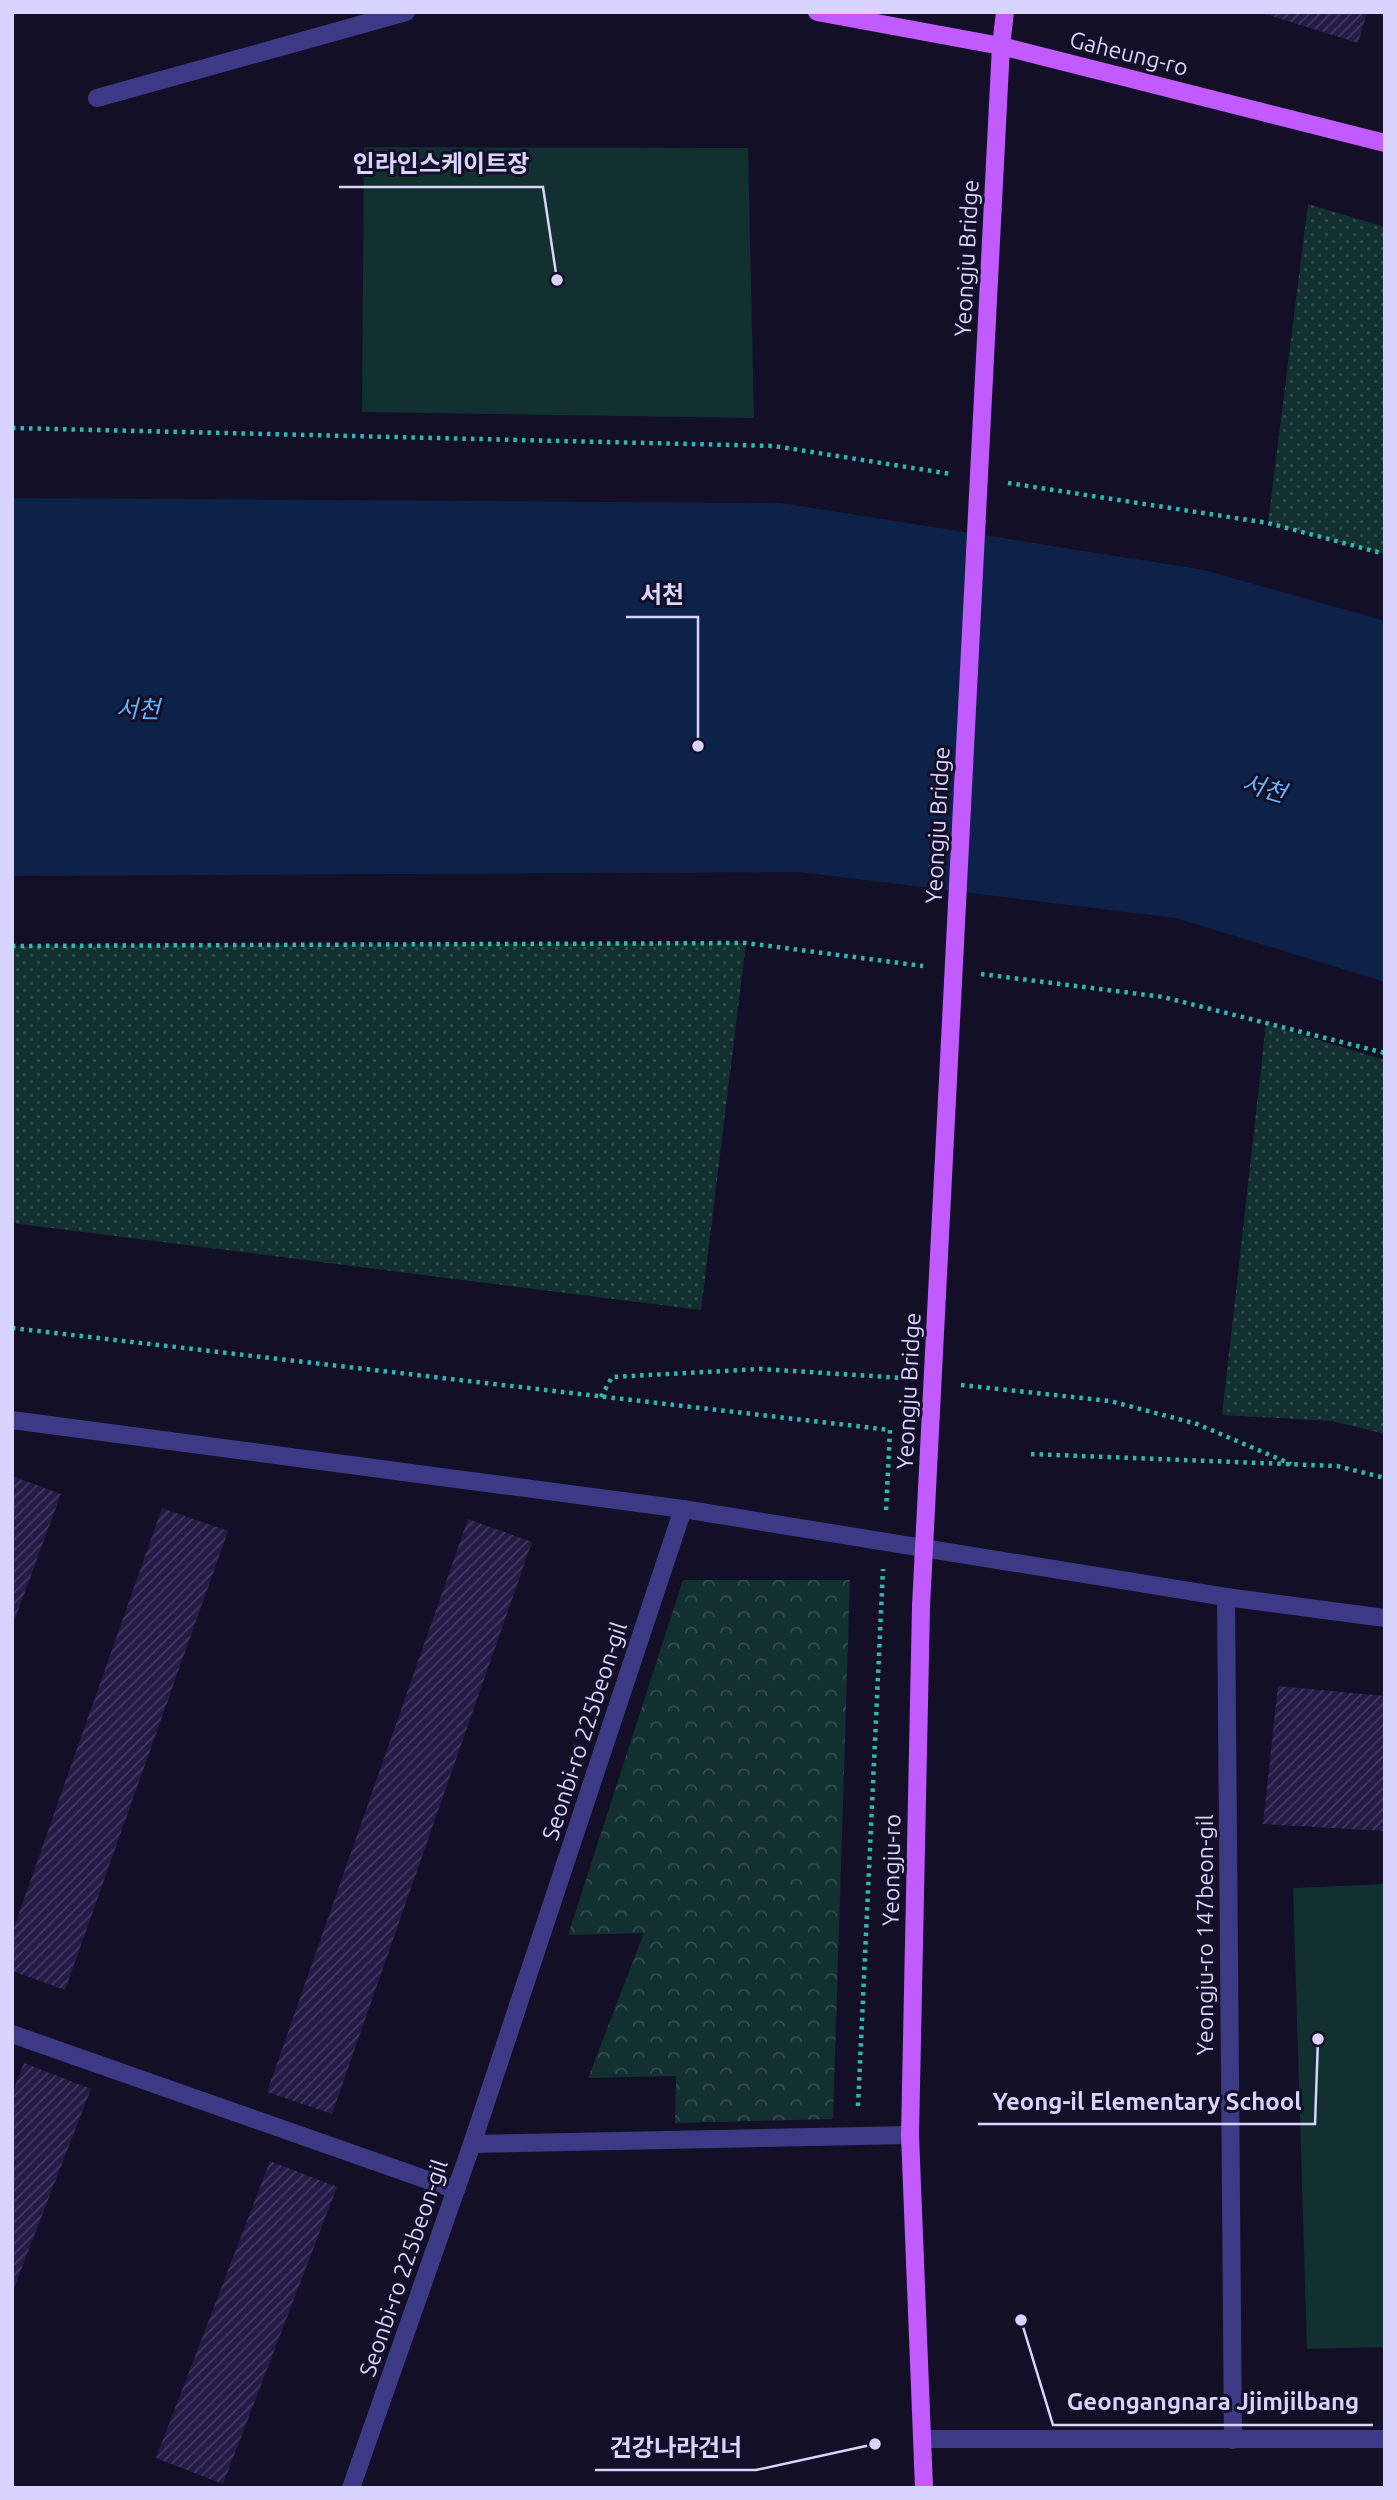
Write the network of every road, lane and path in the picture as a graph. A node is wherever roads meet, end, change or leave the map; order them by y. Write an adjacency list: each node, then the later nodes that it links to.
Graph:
1 (406, 12): 5 (street)
2 (817, 12): 4 (main road, Gaheung-ro)
3 (1005, 12): 4 (main road)
4 (1001, 46): 6 (main road, Gaheung-ro); 22 (main road, Yeongju Bridge, bridge)
5 (97, 98)
6 (1385, 144)
7 (12, 428): 8 (path)
8 (953, 474)
9 (994, 480): 10 (path)
10 (1385, 554)
11 (12, 946): 12 (path)
12 (935, 968)
13 (975, 973): 14 (path)
14 (1385, 1054)
15 (12, 1328): 20 (path)
16 (12, 1420): 19 (street)
17 (1031, 1454): 18 (path)
18 (1385, 1478)
19 (683, 1509): 20 (street); 27 (street, Seonbi-ro 225beon-gil)
20 (884, 1542): 21 (street); 26 (path)
21 (1226, 1597): 23 (street); 30 (street, Yeongju-ro 147beon-gil)
22 (921, 1606): 25 (main road, Yeongju-ro)
23 (1385, 1618)
24 (12, 2034): 28 (street)
25 (910, 2135): 26 (street); 29 (main road, Yeongju-ro)
26 (857, 2136): 27 (street)
27 (472, 2144): 28 (street, Seonbi-ro 225beon-gil)
28 (456, 2190): 32 (street, Seonbi-ro 225beon-gil)
29 (924, 2440): 30 (street); 33 (main road, Yeongju-ro)
30 (1233, 2440): 31 (street)
31 (1385, 2440)
32 (351, 2488)
33 (924, 2488)

